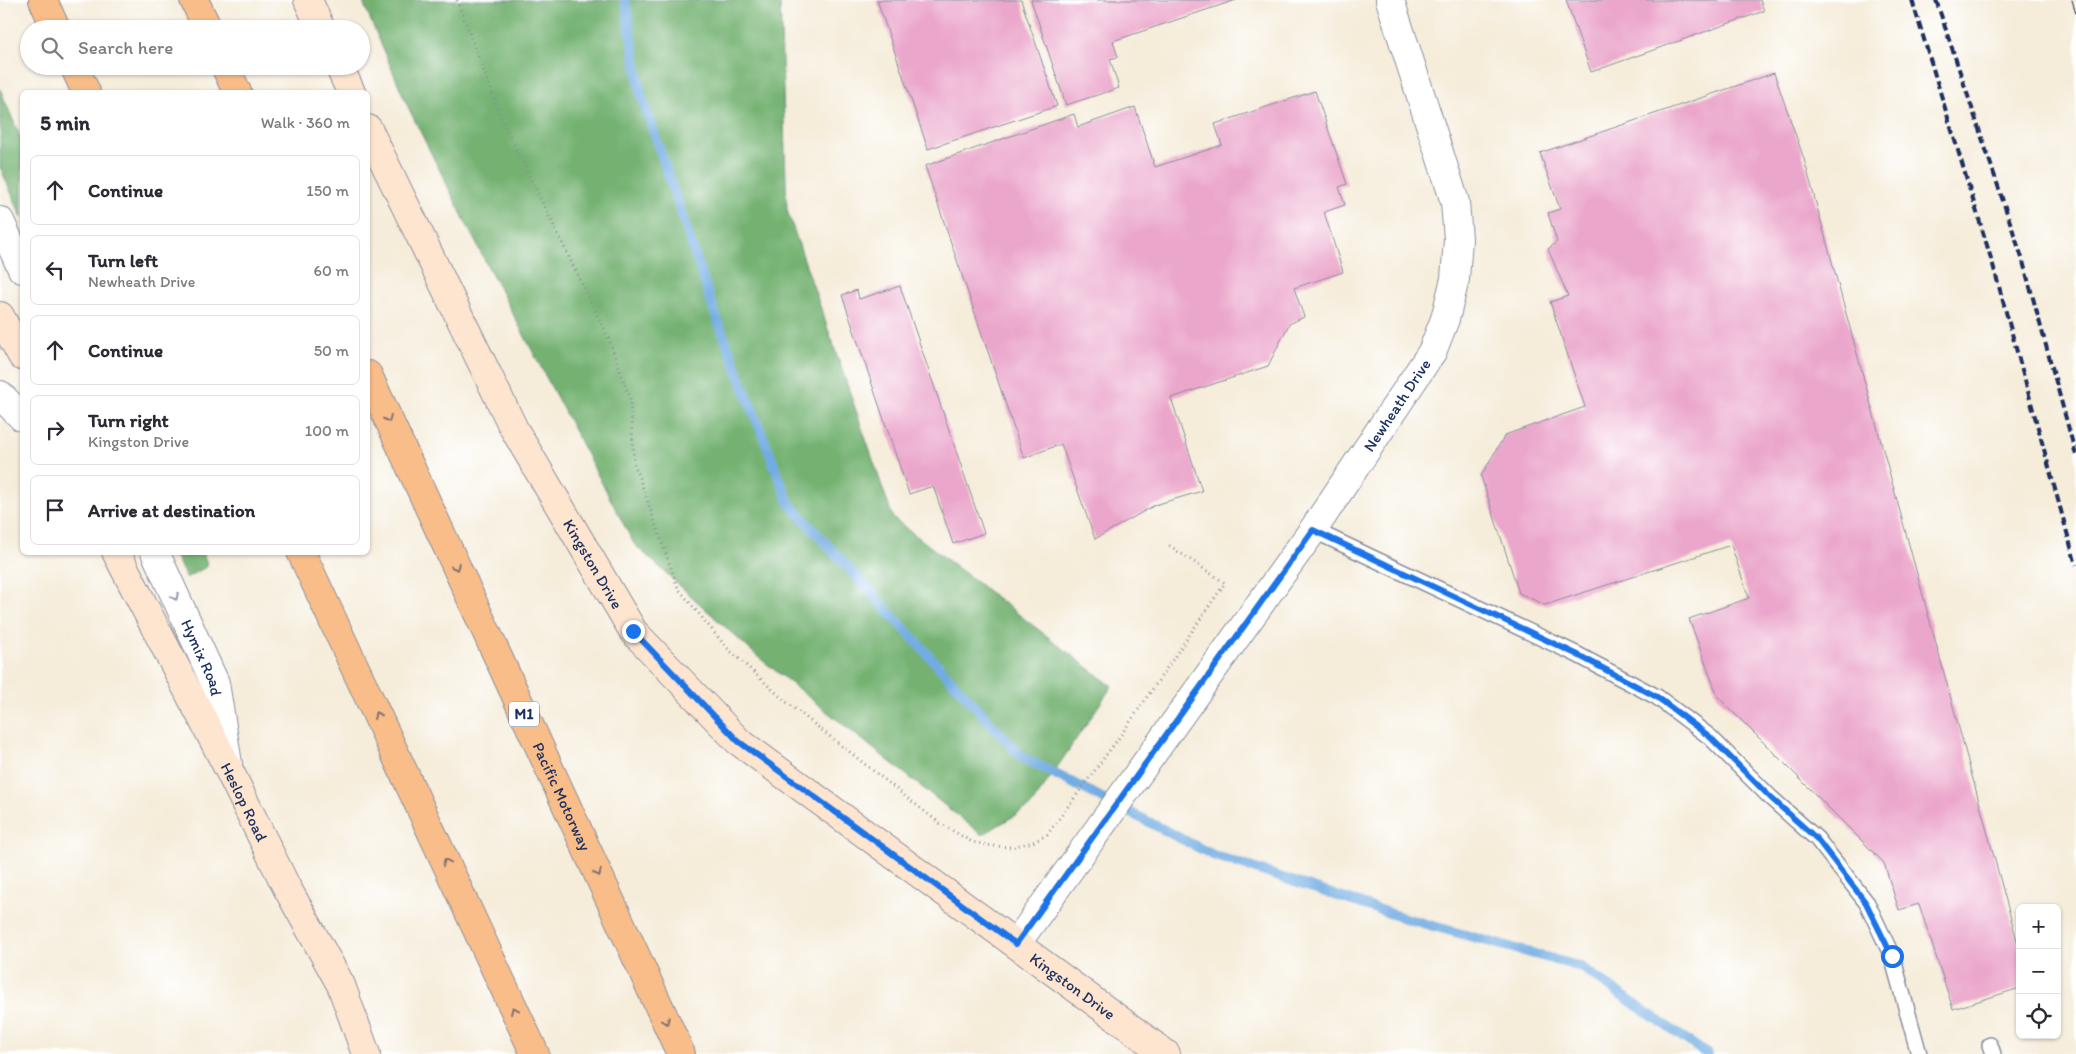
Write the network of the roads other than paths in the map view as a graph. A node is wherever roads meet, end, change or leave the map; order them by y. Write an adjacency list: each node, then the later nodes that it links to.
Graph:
1 (43, 0): 5 (highway)
2 (194, 0): 6 (highway)
3 (308, 0): 7 (street)
4 (1390, 0): 22 (street, Newheath Drive)
5 (52, 20)
6 (204, 20)
7 (317, 20)
8 (78, 75): 11 (highway)
9 (229, 75): 12 (highway)
10 (342, 75): 13 (street)
11 (85, 90)
12 (236, 90)
13 (349, 90)
14 (370, 133): 27 (street, Kingston Drive)
15 (0, 221): 16 (street)
16 (20, 264)
17 (0, 316): 18 (street)
18 (20, 352)
19 (370, 379): 30 (highway, Pacific Motorway / M1, one-way to 30)
20 (0, 395): 21 (street)
21 (20, 416)
22 (1313, 530): 27 (street, Newheath Drive); 32 (lane)
23 (118, 555): 26 (street, Heslop Road)
24 (156, 555): 26 (street, Hymix Road, one-way to 26)
25 (302, 555): 29 (highway, one-way to 25)
26 (229, 770): 28 (street, Heslop Road)
27 (1016, 944): 31 (street, Kingston Drive)
28 (366, 1054)
29 (534, 1054)
30 (681, 1054)
31 (1166, 1054)
32 (1919, 1054)

